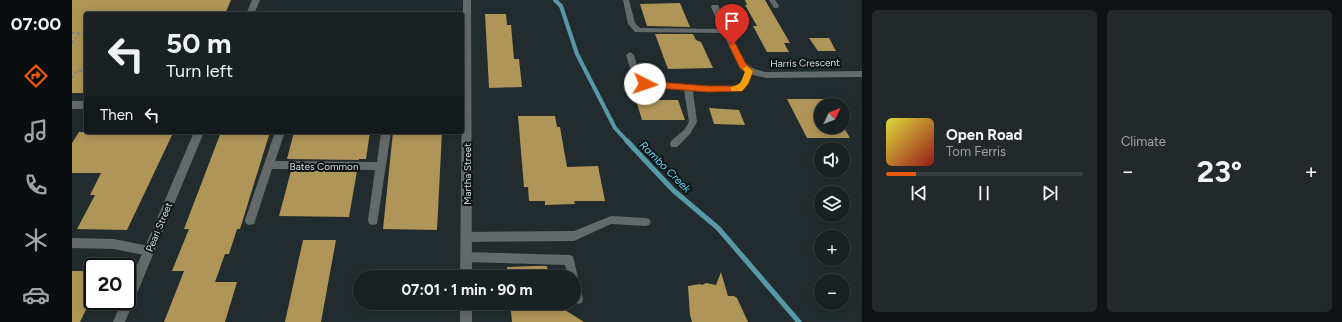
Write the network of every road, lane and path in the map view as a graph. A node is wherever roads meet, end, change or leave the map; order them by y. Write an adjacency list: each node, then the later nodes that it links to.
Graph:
1 (256, 0): 7 (street)
2 (467, 0): 21 (street, Martha Street)
3 (626, 0): 8 (lane)
4 (772, 0): 5 (lane)
5 (776, 6)
6 (715, 7): 8 (street)
7 (251, 12)
8 (726, 31): 15 (street)
9 (72, 33): 10 (path)
10 (80, 33): 11 (path); 12 (path)
11 (84, 33)
12 (72, 43)
13 (630, 55): 18 (lane)
14 (84, 67): 17 (path)
15 (749, 71): 16 (street, Harris Crescent); 18 (lane)
16 (862, 74)
17 (72, 78)
18 (688, 88): 25 (lane)
19 (72, 105): 20 (street)
20 (84, 105)
21 (464, 107): 31 (street, Martha Street)
22 (198, 134): 33 (street, Pearl Street)
23 (279, 134): 26 (street)
24 (386, 134): 27 (street)
25 (674, 144)
26 (268, 165): 27 (street, Bates Common); 28 (street)
27 (380, 166): 29 (street)
28 (250, 220)
29 (373, 220)
30 (646, 222): 31 (lane)
31 (467, 237): 34 (street, Martha Street)
32 (72, 242): 33 (lane)
33 (149, 251): 38 (street, Pearl Street)
34 (466, 257): 35 (street, Martha Street); 36 (lane)
35 (466, 270)
36 (571, 270)
37 (466, 310): 39 (street)
38 (119, 322)
39 (466, 322)

